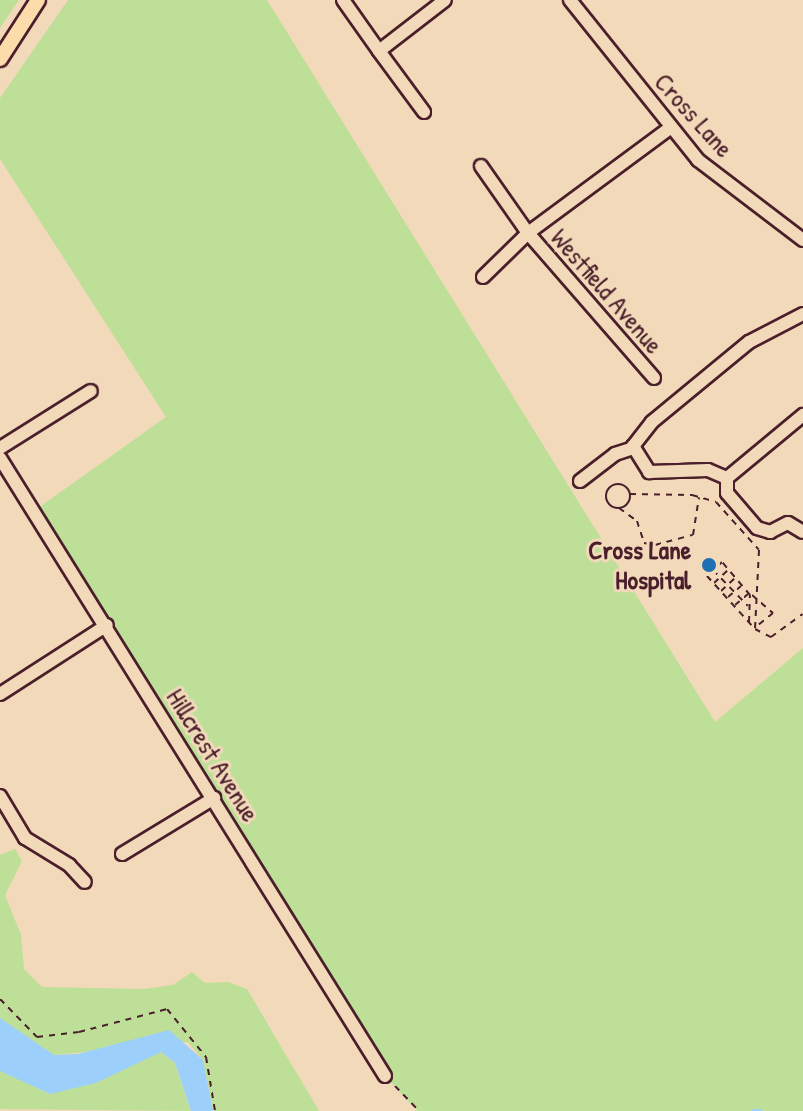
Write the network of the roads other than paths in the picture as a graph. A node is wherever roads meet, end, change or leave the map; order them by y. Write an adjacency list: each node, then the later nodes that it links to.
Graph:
1 (38, 0): 6 (main road)
2 (343, 0): 5 (street)
3 (445, 0): 5 (street)
4 (570, 0): 8 (street, Cross Lane)
5 (379, 51): 7 (street)
6 (0, 59)
7 (424, 112)
8 (671, 127): 10 (street, Westfield Avenue); 11 (street, Cross Lane)
9 (481, 166): 10 (street, Westfield Avenue)
10 (528, 233): 12 (street, Westfield Avenue); 14 (street, Westfield Avenue)
11 (803, 240)
12 (483, 277)
13 (803, 314): 18 (street)
14 (654, 378)
15 (91, 391): 17 (street)
16 (803, 415): 20 (street)
17 (0, 448)
18 (633, 448): 20 (street); 21 (street)
19 (0, 458): 23 (street, Hillcrest Avenue)
20 (727, 478): 22 (street)
21 (580, 481)
22 (803, 532)
23 (107, 625): 24 (street); 26 (street, Hillcrest Avenue)
24 (0, 694)
25 (0, 796): 28 (street)
26 (214, 798): 27 (street); 29 (street, Hillcrest Avenue)
27 (122, 854)
28 (85, 882)
29 (385, 1076)

